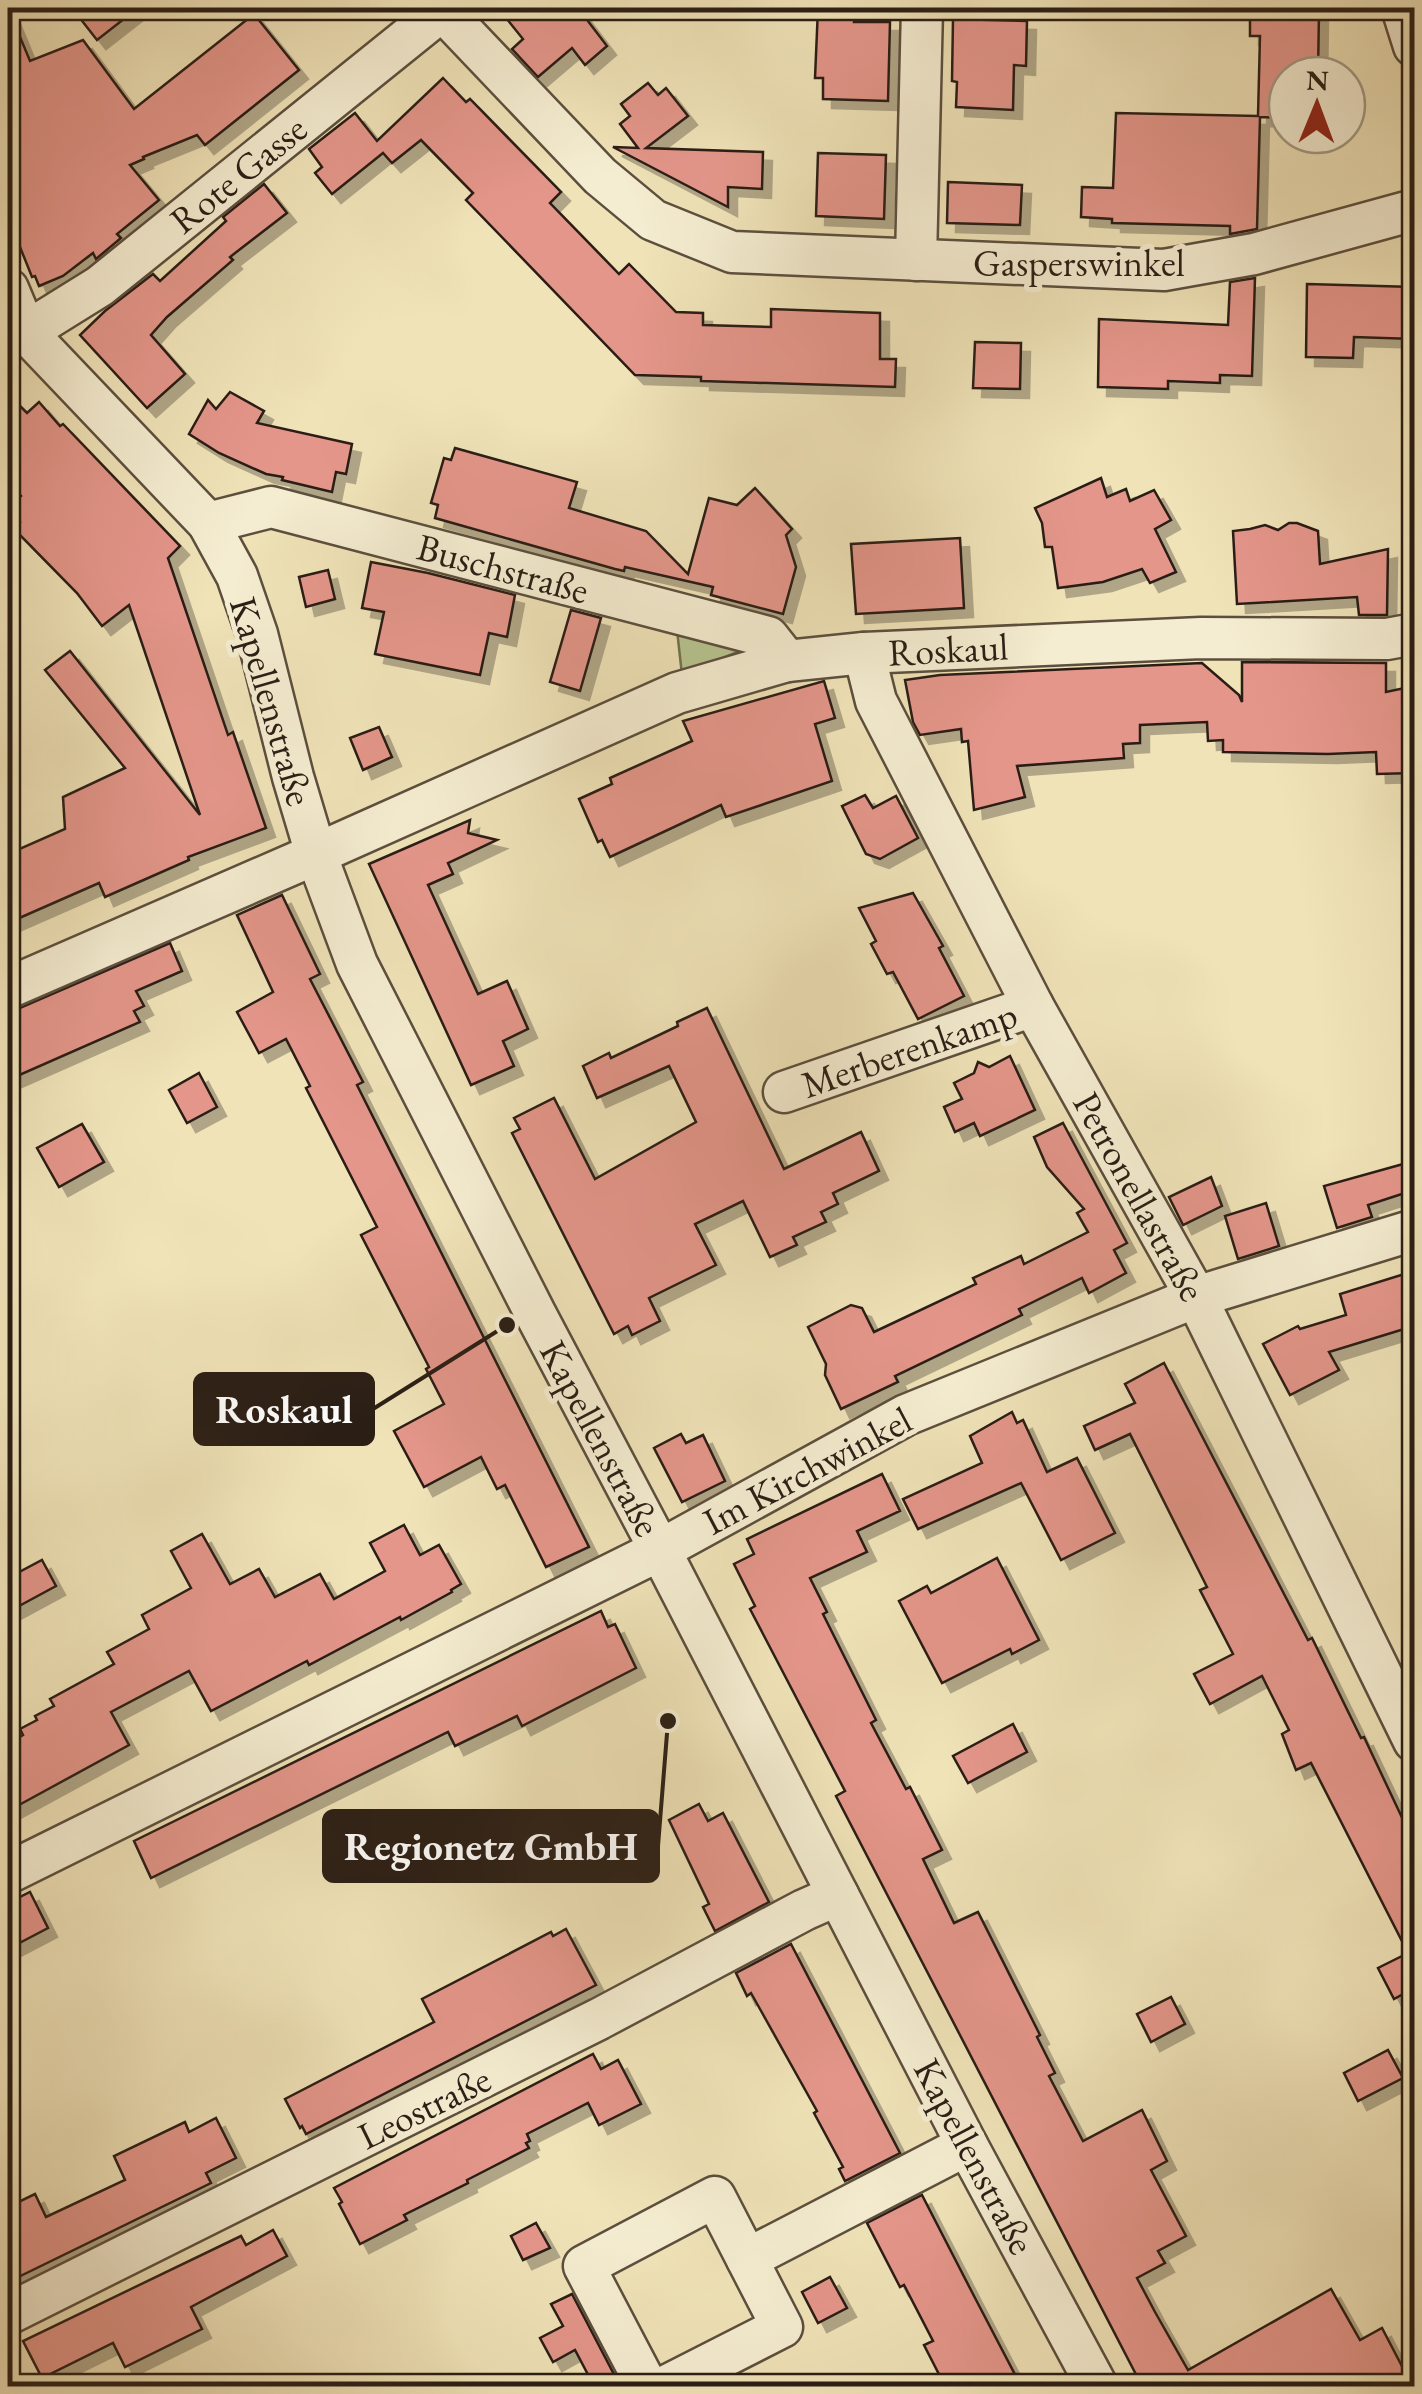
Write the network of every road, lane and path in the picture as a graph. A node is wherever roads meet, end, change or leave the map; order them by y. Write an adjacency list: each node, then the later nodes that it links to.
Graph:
1 (922, 8): 6 (street)
2 (1402, 8): 4 (street)
3 (443, 9): 6 (street, Gasperswinkel); 8 (street, Rote Gasse)
4 (1414, 46)
5 (1414, 210): 6 (street, Gasperswinkel)
6 (916, 260)
7 (8, 289): 8 (street, Kapellenstraße)
8 (17, 336): 9 (street, Kapellenstraße)
9 (208, 523): 12 (street, Buschstraße); 13 (street, Kapellenstraße)
10 (1414, 634): 11 (street, Roskaul)
11 (864, 653): 12 (street, Roskaul); 15 (street, Petronellastraße)
12 (788, 661): 13 (street, Roskaul)
13 (316, 854): 14 (street, Roskaul); 19 (street, Kapellenstraße)
14 (8, 988)
15 (1034, 1006): 16 (street, Merberenkamp); 18 (street, Petronellastraße)
16 (784, 1092)
17 (1414, 1230): 18 (street, Im Kirchwinkel)
18 (1196, 1297): 19 (street, Im Kirchwinkel); 20 (street, Petronellastraße)
19 (660, 1550): 21 (street, Im Kirchwinkel); 22 (street, Kapellenstraße)
20 (1414, 1742)
21 (8, 1872)
22 (838, 1895): 23 (street, Kapellenstraße); 25 (street, Leostraße)
23 (967, 2145): 24 (street); 28 (street, Kapellenstraße)
24 (748, 2259): 26 (street); 27 (street)
25 (8, 2314)
26 (647, 2386)
27 (666, 2386)
28 (1097, 2386)

